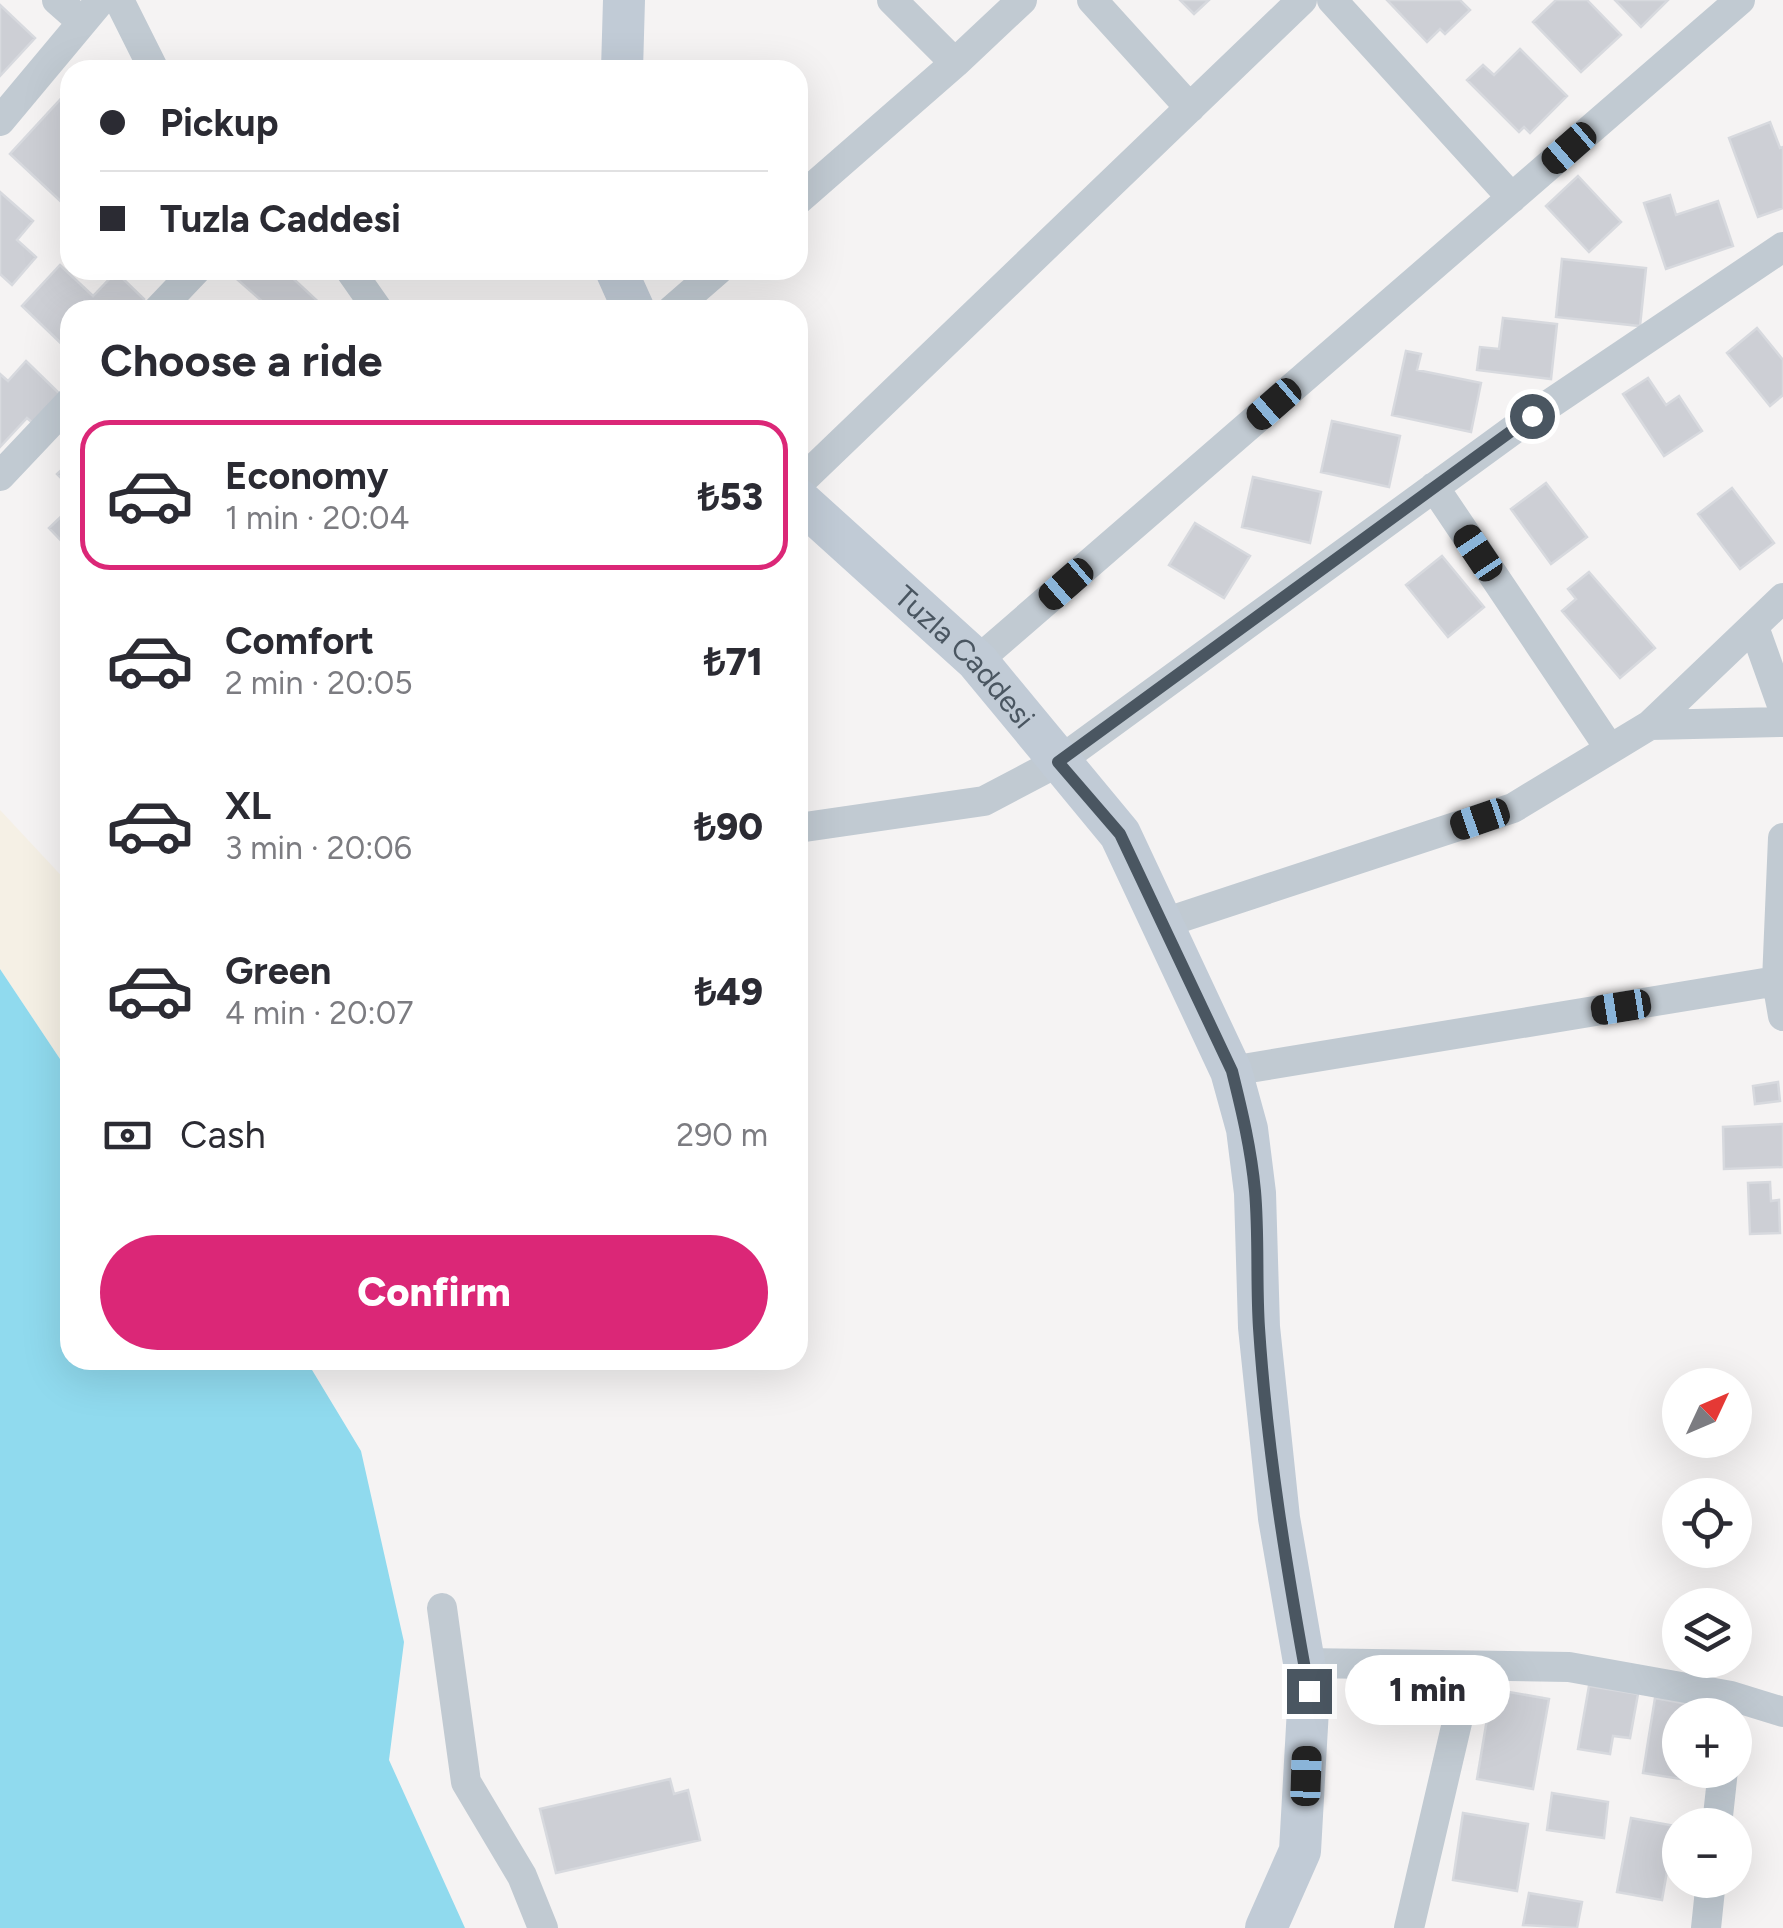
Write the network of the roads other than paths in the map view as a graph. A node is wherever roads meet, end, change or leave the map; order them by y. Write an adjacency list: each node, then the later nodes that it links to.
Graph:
1 (57, 0): 10 (street)
2 (119, 0): 11 (street)
3 (624, 0): 12 (main road)
4 (892, 0): 13 (street)
5 (1022, 0): 13 (street)
6 (1092, 0): 14 (street)
7 (1302, 0): 14 (street)
8 (1332, 0): 17 (street)
9 (1740, 0): 17 (street)
10 (91, 11): 15 (street)
11 (149, 60)
12 (622, 60)
13 (955, 63): 16 (street)
14 (1190, 108): 24 (street)
15 (0, 122)
16 (808, 191)
17 (1512, 198): 30 (street)
18 (1783, 247): 26 (street)
19 (186, 280): 21 (street)
20 (706, 280): 22 (street)
21 (168, 300)
22 (684, 300)
23 (60, 413): 25 (street)
24 (808, 474)
25 (0, 476)
26 (1434, 487): 34 (street); 35 (street)
27 (808, 508): 30 (main road, Tuzla Caddesi)
28 (1783, 598): 29 (street)
29 (1754, 627): 31 (street); 33 (street)
30 (977, 661): 35 (main road, Tuzla Caddesi)
31 (1783, 708)
32 (1783, 722): 33 (street)
33 (1650, 725): 34 (street)
34 (1610, 749): 38 (street)
35 (1058, 762): 36 (street); 38 (main road, Tuzla Caddesi)
36 (808, 827)
37 (1783, 838): 39 (street)
38 (1164, 923): 41 (main road, Tuzla Caddesi)
39 (1780, 980): 40 (street); 41 (street)
40 (1783, 1016)
41 (1232, 1071): 43 (main road, Tuzla Caddesi)
42 (442, 1608): 49 (street)
43 (1304, 1663): 44 (street); 50 (main road, Tuzla Caddesi)
44 (1470, 1667): 45 (street); 51 (street)
45 (1697, 1698)
46 (1752, 1708): 47 (street)
47 (1783, 1712)
48 (1709, 1898): 52 (street)
49 (543, 1928)
50 (1266, 1928)
51 (1409, 1928)
52 (1706, 1928)

